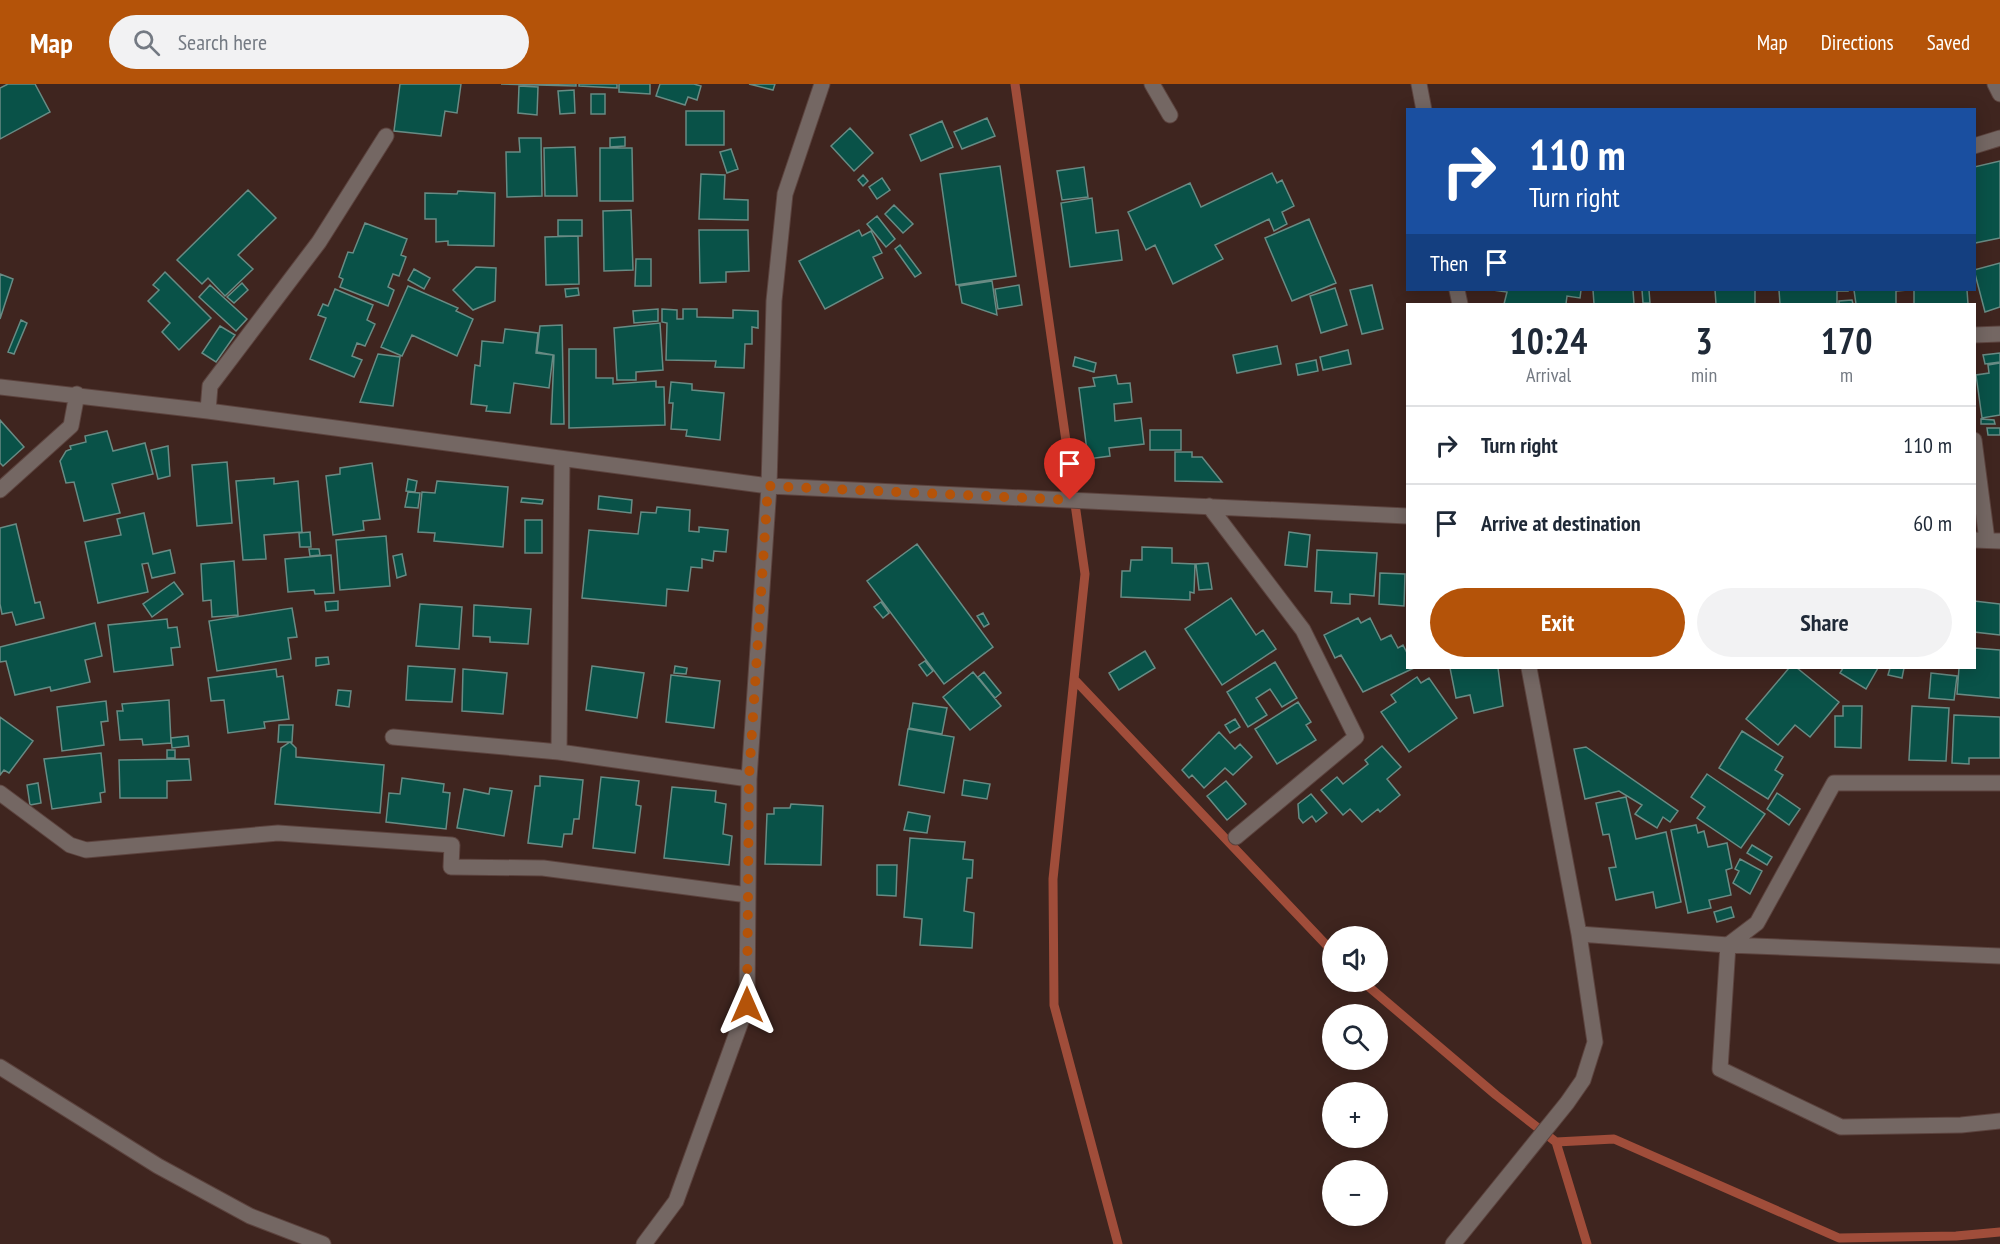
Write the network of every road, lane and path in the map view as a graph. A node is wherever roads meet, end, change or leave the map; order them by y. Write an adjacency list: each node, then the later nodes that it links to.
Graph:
1 (822, 84): 18 (street)
2 (1152, 84): 7 (street)
3 (1419, 84): 6 (street)
4 (1995, 84): 5 (street)
5 (2000, 94)
6 (1427, 107)
7 (1170, 116)
8 (386, 136): 15 (street)
9 (2000, 138): 10 (street)
10 (1976, 145)
11 (2000, 334): 12 (street)
12 (1976, 335)
13 (0, 387): 14 (street)
14 (77, 394): 15 (street); 19 (street)
15 (208, 411): 17 (street)
16 (1976, 455): 22 (street)
17 (562, 460): 18 (street); 25 (street)
18 (768, 486): 20 (street); 26 (street)
19 (0, 490)
20 (1209, 506): 21 (street); 29 (street)
21 (1406, 516)
22 (1987, 540)
23 (1529, 669): 31 (street)
24 (393, 737): 25 (street)
25 (560, 752): 26 (street)
26 (749, 778): 30 (street)
27 (2000, 783): 32 (street)
28 (0, 793): 30 (street)
29 (1236, 837)
30 (748, 895): 37 (street)
31 (1579, 934): 32 (street); 38 (street)
32 (1728, 945): 33 (street); 35 (street)
33 (2000, 956)
34 (0, 1067): 36 (street)
35 (2000, 1121)
36 (323, 1244)
37 (644, 1244)
38 (1452, 1244)

